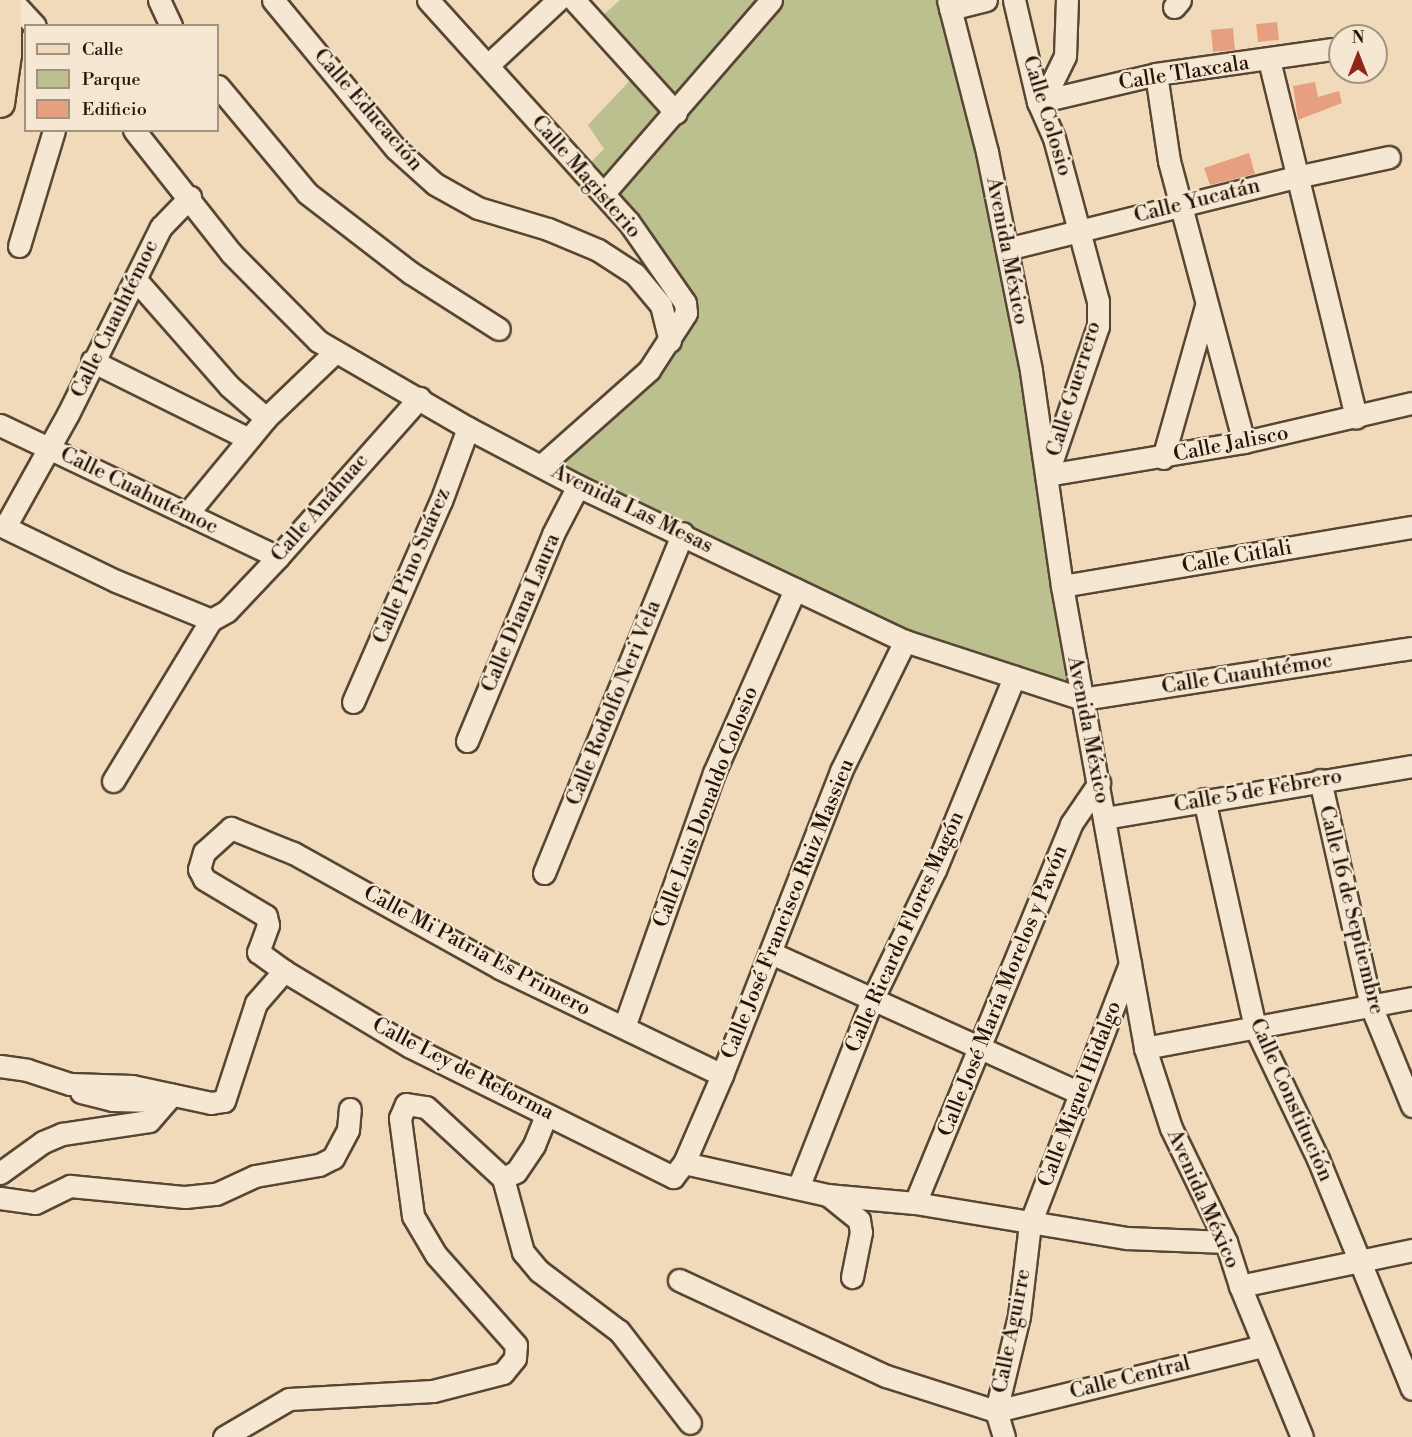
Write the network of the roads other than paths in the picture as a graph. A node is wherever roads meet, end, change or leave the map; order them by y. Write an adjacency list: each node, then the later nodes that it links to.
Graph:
1 (9, 0): 12 (street); 20 (main road)
2 (159, 0): 13 (street)
3 (273, 0): 35 (street, Calle Educación)
4 (428, 0): 16 (street, Calle Magisterio)
5 (558, 0): 16 (street)
6 (574, 0): 21 (street)
7 (771, 0): 21 (street)
8 (986, 0): 11 (street)
9 (1014, 0): 19 (street, Calle Colosio)
10 (1067, 0): 19 (street)
11 (949, 4): 31 (street, Avenida México)
12 (33, 24)
13 (170, 24)
14 (1328, 50): 15 (street, Calle Tlaxcala)
15 (1269, 60): 17 (street, Calle Tlaxcala); 25 (street)
16 (488, 65): 26 (street, Calle Magisterio)
17 (1156, 74): 19 (street, Calle Tlaxcala); 28 (street)
18 (219, 87): 34 (street)
19 (1041, 101): 29 (street, Calle Colosio)
20 (0, 103)
21 (676, 113): 26 (street)
22 (53, 132): 30 (street)
23 (136, 132): 27 (street, Avenida Las Mesas)
24 (1389, 157): 25 (street, Calle Yucatán)
25 (1296, 177): 28 (street, Calle Yucatán); 41 (street)
26 (604, 194): 35 (street, Calle Magisterio)
27 (190, 197): 32 (street, Calle Cuauhtémoc); 36 (street, Avenida Las Mesas)
28 (1180, 205): 29 (street, Calle Yucatán); 33 (street)
29 (1082, 231): 31 (street, Calle Yucatán); 49 (street, Calle Guerrero)
30 (19, 246)
31 (1007, 249): 49 (street, Avenida México)
32 (136, 280): 37 (street, Calle Cuauhtémoc); 40 (street)
33 (1207, 303): 45 (street); 47 (street)
34 (499, 329)
35 (670, 341): 48 (street, Calle Magisterio)
36 (335, 352): 38 (street, Avenida Las Mesas); 40 (street)
37 (92, 362): 44 (street); 46 (street, Calle Cuauhtémoc)
38 (418, 398): 43 (street, Avenida Las Mesas); 55 (street, Calle Anáhuac)
39 (1412, 403): 41 (street, Calle Jalisco)
40 (266, 418): 44 (street)
41 (1356, 418): 45 (street, Calle Jalisco)
42 (0, 425): 46 (street, Calle Cuahutémoc)
43 (468, 428): 48 (street, Avenida Las Mesas); 63 (street, Calle Pino Suárez)
44 (249, 439): 51 (street)
45 (1244, 442): 47 (street, Calle Jalisco)
46 (48, 447): 51 (street, Calle Cuahutémoc); 52 (street, Calle Cuauhtémoc)
47 (1163, 458): 49 (street, Calle Jalisco)
48 (542, 465): 50 (street, Avenida Las Mesas)
49 (1047, 475): 56 (street, Avenida México)
50 (578, 486): 54 (street, Avenida Las Mesas); 64 (street, Calle Diana Laura)
51 (187, 514): 55 (street, Calle Cuahutémoc)
52 (2, 526): 58 (street)
53 (1412, 527): 56 (street, Calle Citlali)
54 (683, 533): 57 (street, Avenida Las Mesas); 71 (street, Calle Rodolfo Neri Vela)
55 (278, 557): 58 (street, Calle Anáhuac)
56 (1062, 586): 62 (street, Avenida México)
57 (795, 589): 59 (street, Avenida Las Mesas); 79 (street, Calle Luis Donaldo Colosio)
58 (215, 618): 67 (street, Calle Anáhuac)
59 (905, 641): 61 (street, Avenida Las Mesas); 73 (street, Calle José Francisco Ruiz Massieu)
60 (1412, 648): 62 (street, Calle Cuauhtémoc)
61 (1014, 677): 62 (street); 76 (street, Calle Ricardo Flores Magón)
62 (1082, 699): 68 (street, Avenida México)
63 (353, 702)
64 (467, 741)
65 (1412, 766): 66 (street, Calle 5 de Febrero)
66 (1320, 780): 69 (street, Calle 5 de Febrero); 78 (street, Calle 16 de Septiembre)
67 (112, 781)
68 (1099, 783): 70 (street, Avenida México); 82 (street, Calle José María Morelos y Pavón)
69 (1204, 799): 70 (street, Calle 5 de Febrero); 80 (street, Calle Constitución)
70 (1105, 818): 74 (street, Avenida México)
71 (544, 873)
72 (258, 952): 75 (street, Calle Ley de Reforma); 79 (street, Calle Mi Patria Es Primero)
73 (771, 953): 76 (street); 84 (street, Calle José Francisco Ruiz Massieu)
74 (1130, 964): 81 (street, Avenida México); 85 (street, Calle Miguel Hidalgo)
75 (284, 971): 86 (street); 89 (street, Calle Ley de Reforma)
76 (873, 998): 82 (street); 93 (street, Calle Ricardo Flores Magón)
77 (1412, 998): 78 (street)
78 (1371, 1006): 80 (street); 87 (street, Calle 16 de Septiembre)
79 (624, 1027): 84 (street, Calle Mi Patria Es Primero)
80 (1255, 1027): 81 (street); 100 (street, Calle Constitución)
81 (1145, 1048): 98 (street, Avenida México)
82 (979, 1049): 85 (street); 96 (street, Calle José María Morelos y Pavón)
83 (0, 1066): 86 (street)
84 (722, 1075): 90 (street, Calle José Francisco Ruiz Massieu)
85 (1080, 1093): 97 (street, Calle Miguel Hidalgo)
86 (170, 1098): 91 (street)
87 (1412, 1106)
88 (350, 1109): 95 (street)
89 (546, 1115): 90 (street, Calle Ley de Reforma); 92 (street)
90 (679, 1170): 93 (street, Calle Ley de Reforma)
91 (0, 1173)
92 (502, 1178): 107 (street); 108 (street)
93 (798, 1188): 94 (street, Calle Ley de Reforma)
94 (827, 1195): 96 (street, Calle Ley de Reforma); 101 (street)
95 (0, 1198)
96 (915, 1203): 97 (street, Calle Ley de Reforma)
97 (1030, 1224): 98 (street, Calle Ley de Reforma); 106 (street, Calle Aguirre)
98 (1226, 1242): 103 (street, Avenida México)
99 (1412, 1250): 100 (street)
100 (1360, 1261): 103 (street); 105 (street, Calle Constitución)
101 (852, 1277)
102 (679, 1280): 106 (street)
103 (1240, 1286): 104 (street, Avenida México)
104 (1263, 1346): 106 (street, Calle Central); 110 (street, Avenida México)
105 (1412, 1389)
106 (996, 1411): 109 (street, Calle Aguirre)
107 (690, 1423)
108 (224, 1437)
109 (1004, 1437)
110 (1302, 1437)

